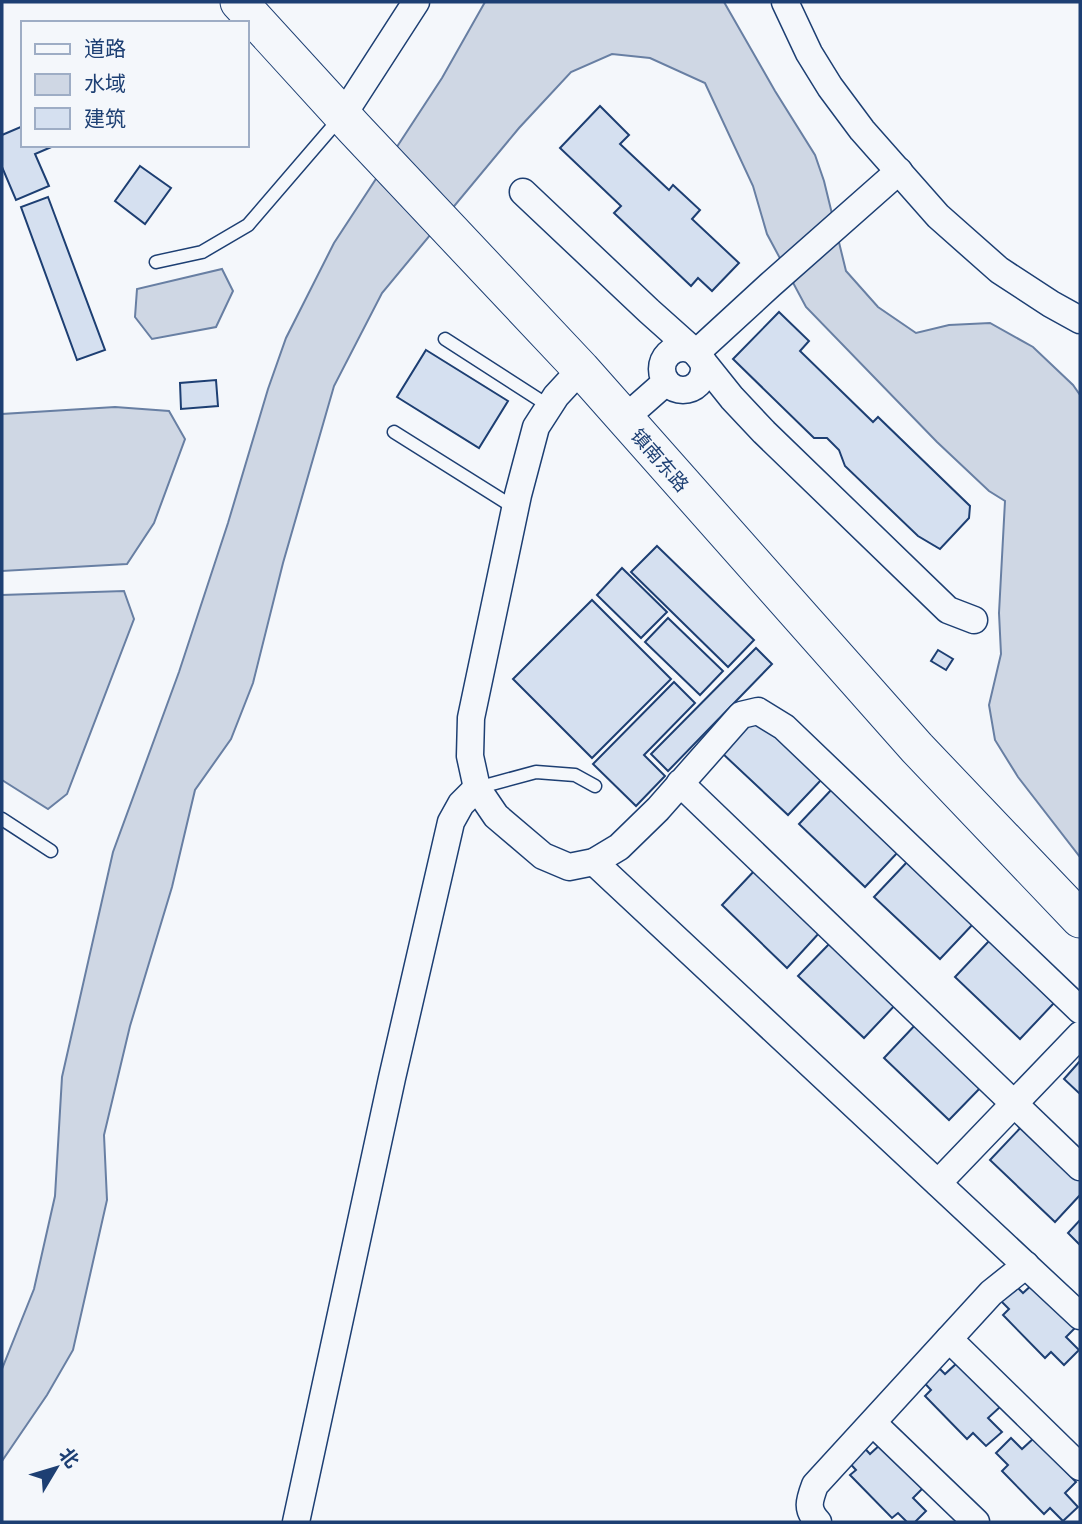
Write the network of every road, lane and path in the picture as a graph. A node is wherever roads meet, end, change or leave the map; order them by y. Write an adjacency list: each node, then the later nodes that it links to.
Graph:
1 (239, 2): 4 (street, 镇南东路)
2 (416, 2): 4 (street)
3 (785, 2): 5 (street)
4 (349, 122): 7 (lane); 11 (street, 镇南东路)
5 (899, 171): 8 (street); 10 (street)
6 (523, 192): 10 (street)
7 (156, 262)
8 (1080, 320)
9 (445, 339): 12 (lane)
10 (696, 353): 13 (street); 16 (street)
11 (581, 369): 12 (street); 13 (street, 镇南东路)
12 (549, 406): 15 (street)
13 (624, 419): 23 (street, 镇南东路)
14 (394, 432): 15 (lane)
15 (515, 508): 19 (street)
16 (974, 620)
17 (680, 783): 22 (street); 24 (street); 26 (street)
18 (595, 786): 19 (lane)
19 (477, 788): 22 (street); 34 (street)
20 (2, 819): 21 (lane)
21 (51, 851)
22 (594, 862): 28 (street)
23 (1080, 919)
24 (1080, 1010)
25 (1080, 1035): 26 (street)
26 (1014, 1104): 27 (street); 28 (street)
27 (1080, 1167)
28 (938, 1182): 29 (street)
29 (1026, 1265): 30 (street); 31 (street)
30 (1080, 1316)
31 (949, 1339): 32 (street); 33 (street)
32 (873, 1423): 35 (street); 36 (street)
33 (1080, 1467)
34 (296, 1522)
35 (818, 1522)
36 (976, 1522)

